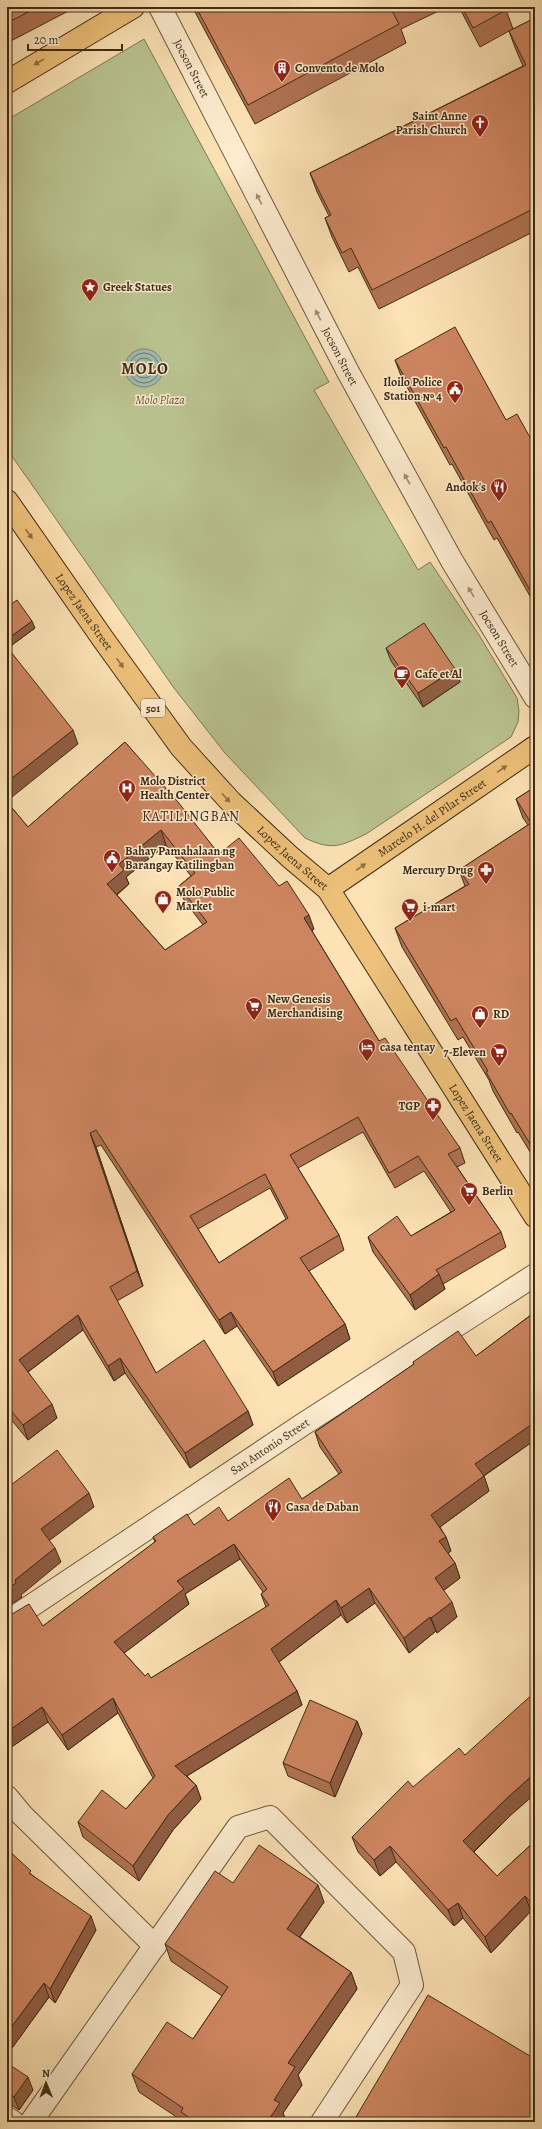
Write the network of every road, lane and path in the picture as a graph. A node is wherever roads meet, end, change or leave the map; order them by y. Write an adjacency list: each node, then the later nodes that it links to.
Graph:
1 (133, 7): 3 (main road, one-way to 3)
2 (160, 7): 5 (street, Jocson Street, one-way to 2)
3 (7, 82)
4 (7, 501): 7 (main road, Lopez Jaena Street / 501, one-way to 7)
5 (535, 697)
6 (535, 747): 7 (main road, Marcelo H. del Pilar Street, one-way to 6)
7 (328, 889): 8 (main road, Lopez Jaena Street)
8 (535, 1216)
9 (535, 1276): 10 (street, San Antonio Street)
10 (8, 1620)
11 (7, 1797): 12 (street)
12 (155, 1946): 15 (street); 16 (street)
13 (7, 2118): 14 (street)
14 (13, 2122)
15 (32, 2122)
16 (322, 2122)

